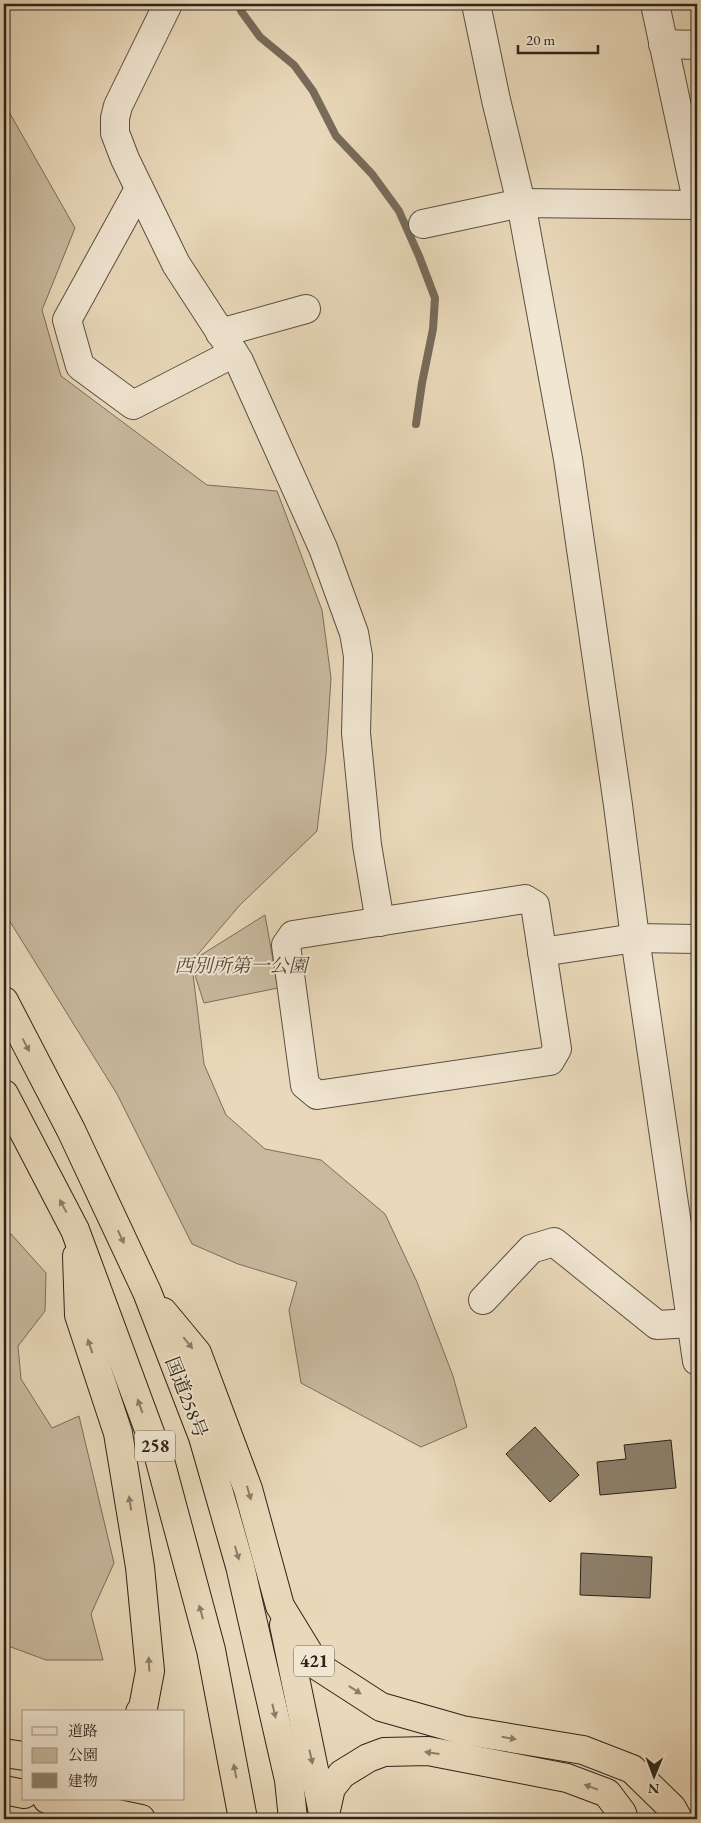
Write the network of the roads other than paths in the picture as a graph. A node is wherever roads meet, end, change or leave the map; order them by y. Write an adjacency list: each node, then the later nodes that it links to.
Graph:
1 (168, 4): 6 (street)
2 (476, 4): 8 (street)
3 (655, 4): 4 (street)
4 (663, 44): 5 (street); 7 (street)
5 (697, 45)
6 (139, 189): 12 (street); 12 (street)
7 (697, 200)
8 (521, 203): 9 (street); 10 (street); 14 (street)
9 (697, 205)
10 (423, 224)
11 (306, 309): 12 (street)
12 (227, 343): 13 (street)
13 (380, 922): 16 (street); 16 (street)
14 (635, 938): 15 (street); 16 (street); 22 (street)
15 (697, 939)
16 (542, 952)
17 (4, 1001): 20 (highway, 国道258号 / 258, one-way to 20)
18 (4, 1094): 19 (highway, 258, one-way to 18)
19 (75, 1230): 25 (highway, one-way to 19); 32 (highway, 258, one-way to 19)
20 (147, 1292): 24 (highway, 421, one-way to 24); 33 (highway, 国道258号 / 258, one-way to 33)
21 (483, 1300): 22 (street)
22 (692, 1323): 23 (street)
23 (697, 1361)
24 (280, 1606): 34 (highway, one-way to 34); 36 (highway, 421, one-way to 36)
25 (142, 1710)
26 (4, 1753): 27 (highway)
27 (22, 1756)
28 (4, 1790): 29 (highway)
29 (22, 1794)
30 (52, 1800): 31 (highway)
31 (141, 1819)
32 (243, 1819)
33 (293, 1819)
34 (324, 1819): 35 (highway, one-way to 34)
35 (624, 1819)
36 (678, 1819)

